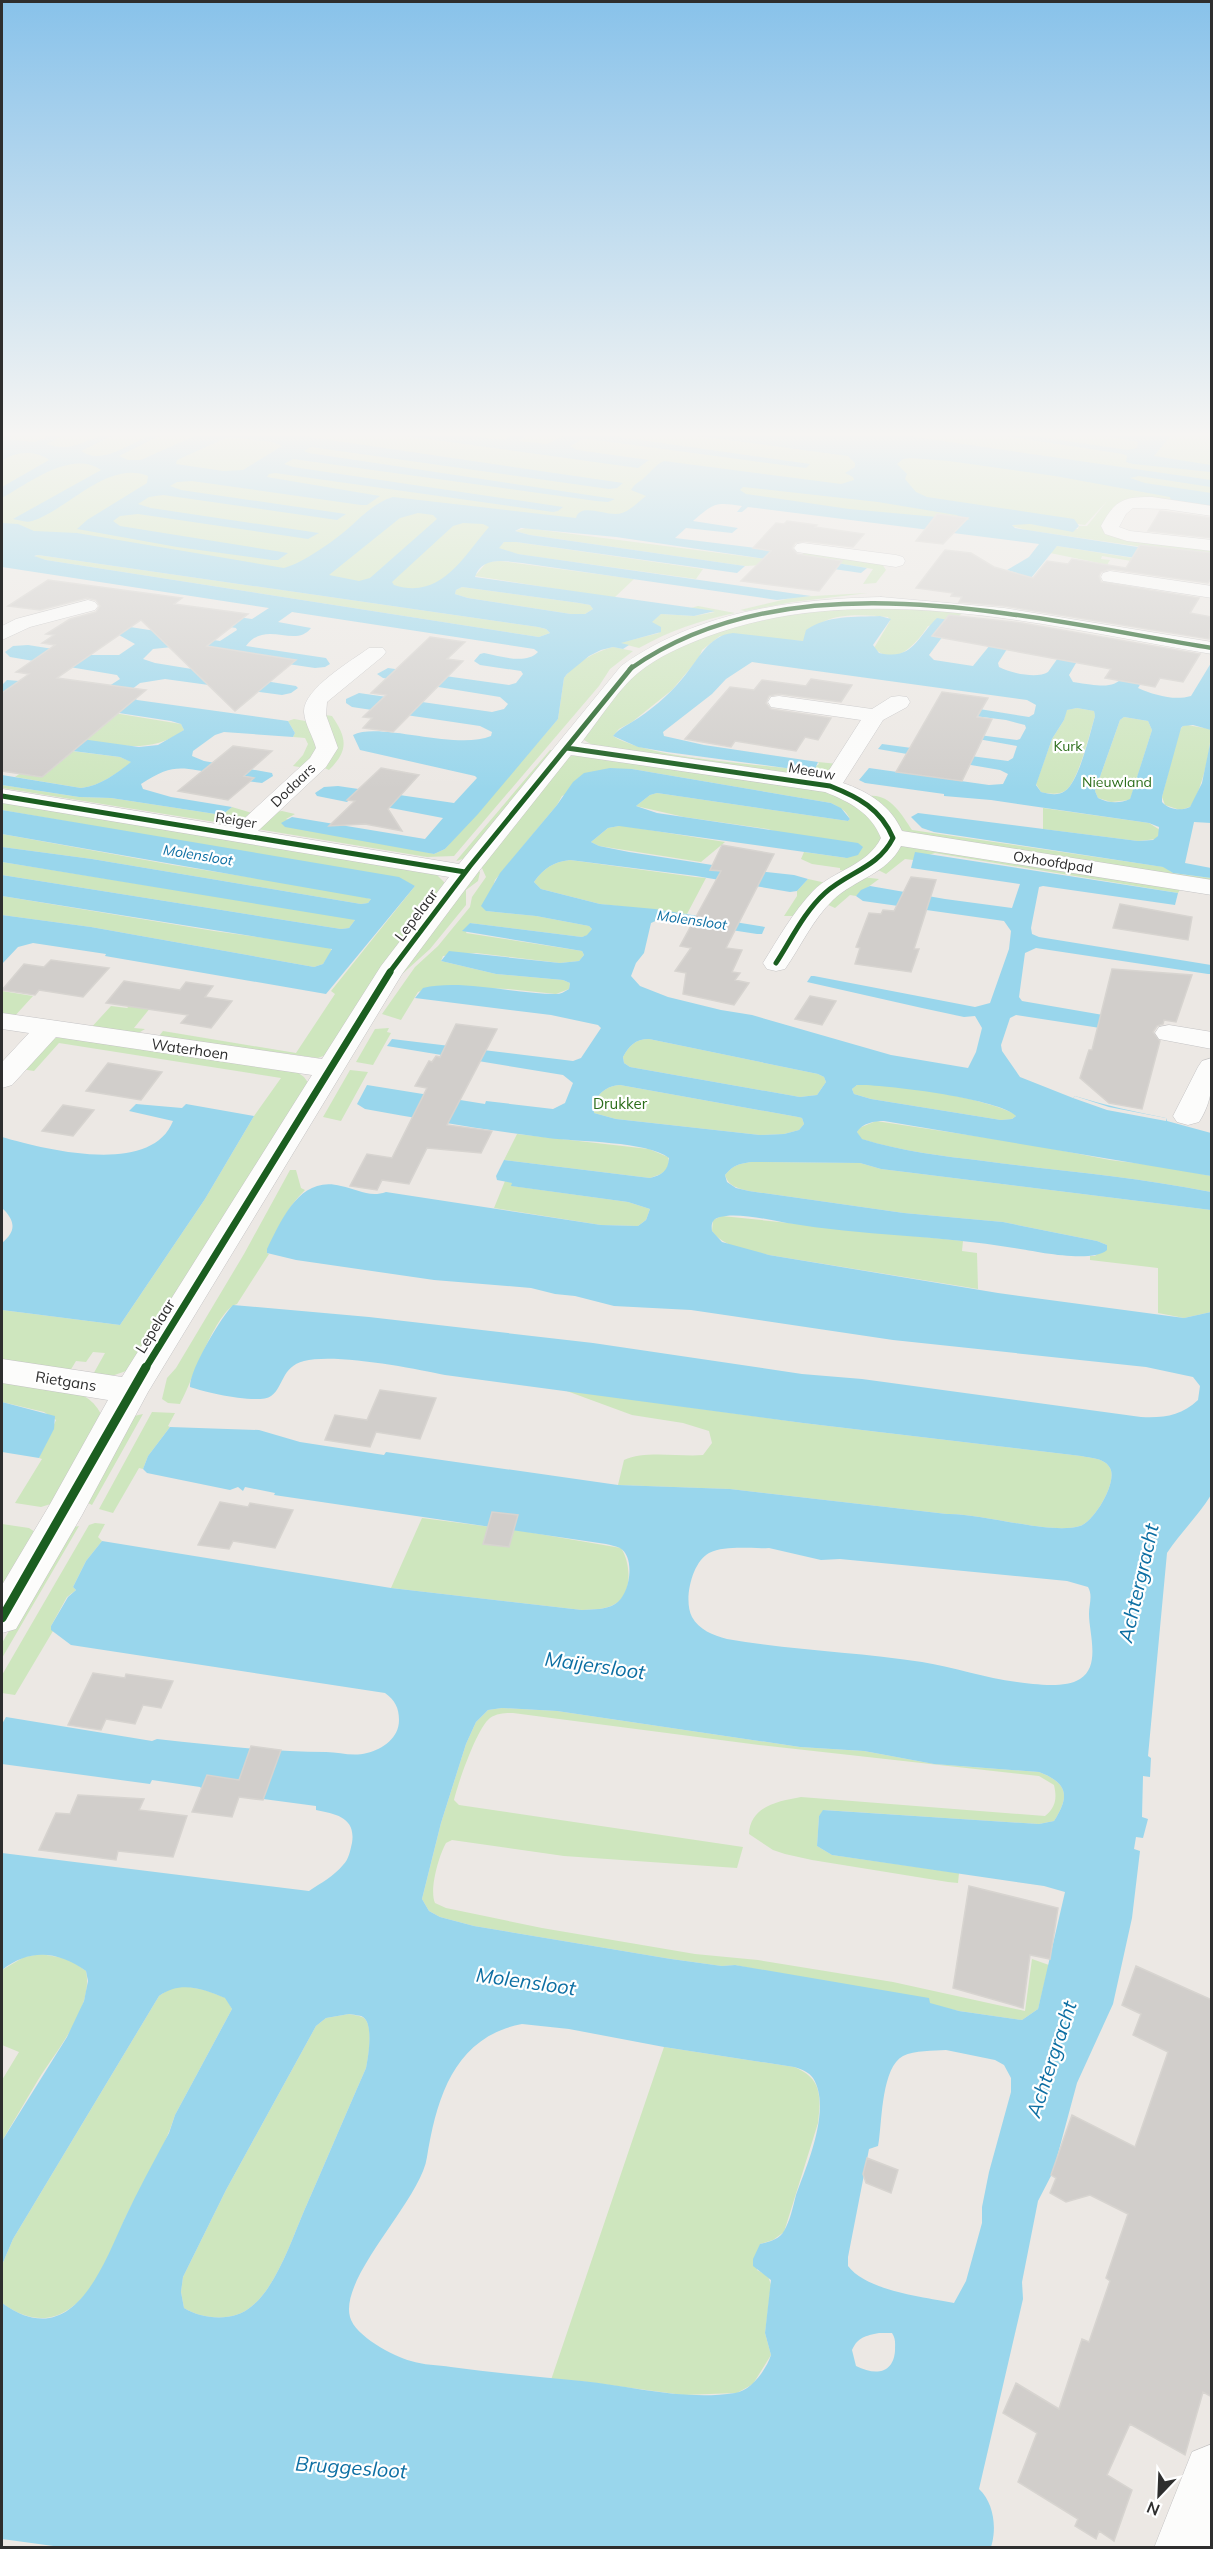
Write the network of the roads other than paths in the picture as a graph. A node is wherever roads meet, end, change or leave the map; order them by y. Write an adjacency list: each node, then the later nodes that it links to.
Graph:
1 (851, 552): 3 (street)
2 (1110, 577): 4 (street)
3 (877, 589): 7 (street, Lepelaar); 12 (street, Lepelaar)
4 (1212, 592)
5 (88, 606): 6 (street)
6 (2, 634)
7 (1212, 648)
8 (376, 652): 15 (street, Dodaars)
9 (779, 702): 11 (street)
10 (899, 702): 11 (street, Meeuw)
11 (875, 716): 13 (street, Meeuw)
12 (567, 748): 13 (street, Meeuw); 17 (street, Lepelaar)
13 (830, 786): 16 (street, Meeuw)
14 (2, 796): 15 (street, Reiger)
15 (241, 834): 17 (street, Reiger)
16 (893, 838): 18 (street, Oxhoofdpad); 19 (street)
17 (465, 872): 25 (street, Lepelaar)
18 (1212, 888)
19 (776, 963)
20 (2, 1021): 21 (street, Waterhoen)
21 (49, 1028): 25 (street, Waterhoen); 26 (street)
22 (1169, 1033): 23 (street)
23 (1212, 1041)
24 (1212, 1067): 27 (street)
25 (330, 1069): 29 (street, Lepelaar)
26 (2, 1079)
27 (1188, 1116)
28 (2, 1371): 29 (street, Rietgans)
29 (131, 1391): 30 (street, Lepelaar)
30 (2, 1618)
31 (1212, 2472): 32 (street)
32 (1183, 2547)

